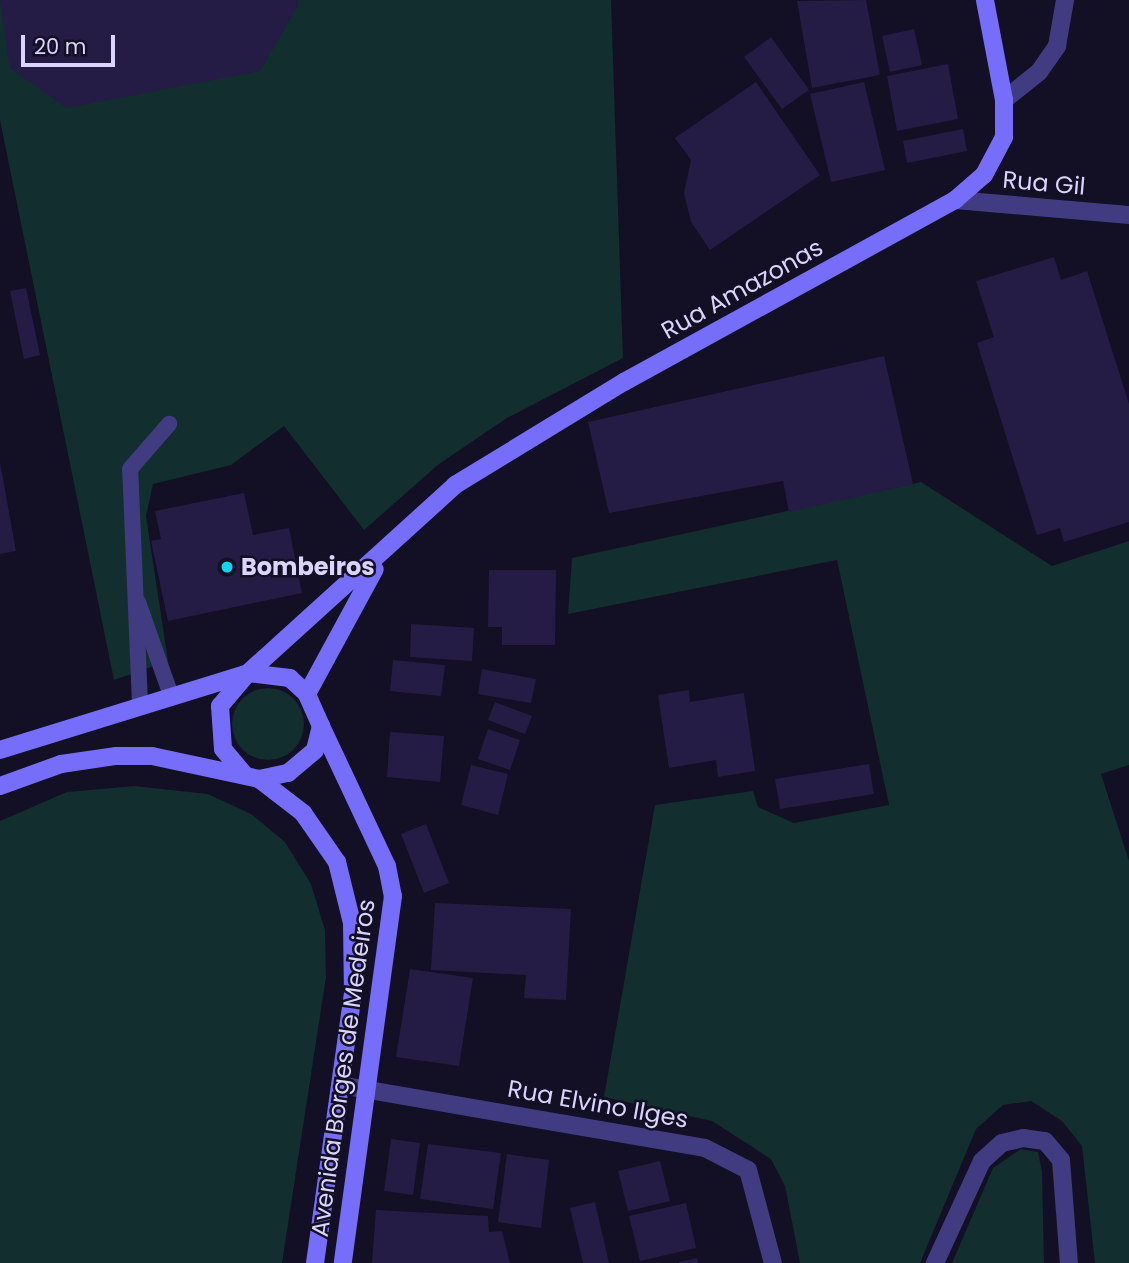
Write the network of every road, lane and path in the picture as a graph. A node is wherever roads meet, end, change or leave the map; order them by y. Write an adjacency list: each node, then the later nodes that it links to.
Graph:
1 (985, 0): 3 (main road, Rua Amazonas)
2 (1065, 0): 3 (street)
3 (1004, 100): 4 (main road, Rua Amazonas)
4 (955, 200): 5 (street, Rua Gil); 7 (main road, Rua Amazonas)
5 (1129, 215)
6 (169, 424): 8 (lane)
7 (382, 556): 9 (main road); 10 (main road)
8 (133, 586): 11 (lane); 12 (lane)
9 (248, 673): 10 (main road); 11 (main road); 15 (main road)
10 (307, 694): 13 (main road)
11 (171, 695): 12 (main road)
12 (140, 704): 14 (main road)
13 (321, 726): 15 (main road); 18 (main road, Avenida Borges de Medeiros)
14 (0, 750)
15 (252, 777): 16 (main road, Avenida Borges de Medeiros); 17 (main road, Avenida Borges de Medeiros)
16 (0, 786)
17 (340, 1085): 18 (street, Rua Elvino Ilges); 19 (main road, Avenida Borges de Medeiros)
18 (367, 1090): 20 (main road, Avenida Borges de Medeiros); 21 (street, Rua Elvino Ilges)
19 (315, 1263)
20 (343, 1263)
21 (773, 1263)
22 (935, 1263): 23 (street)
23 (1069, 1263)

